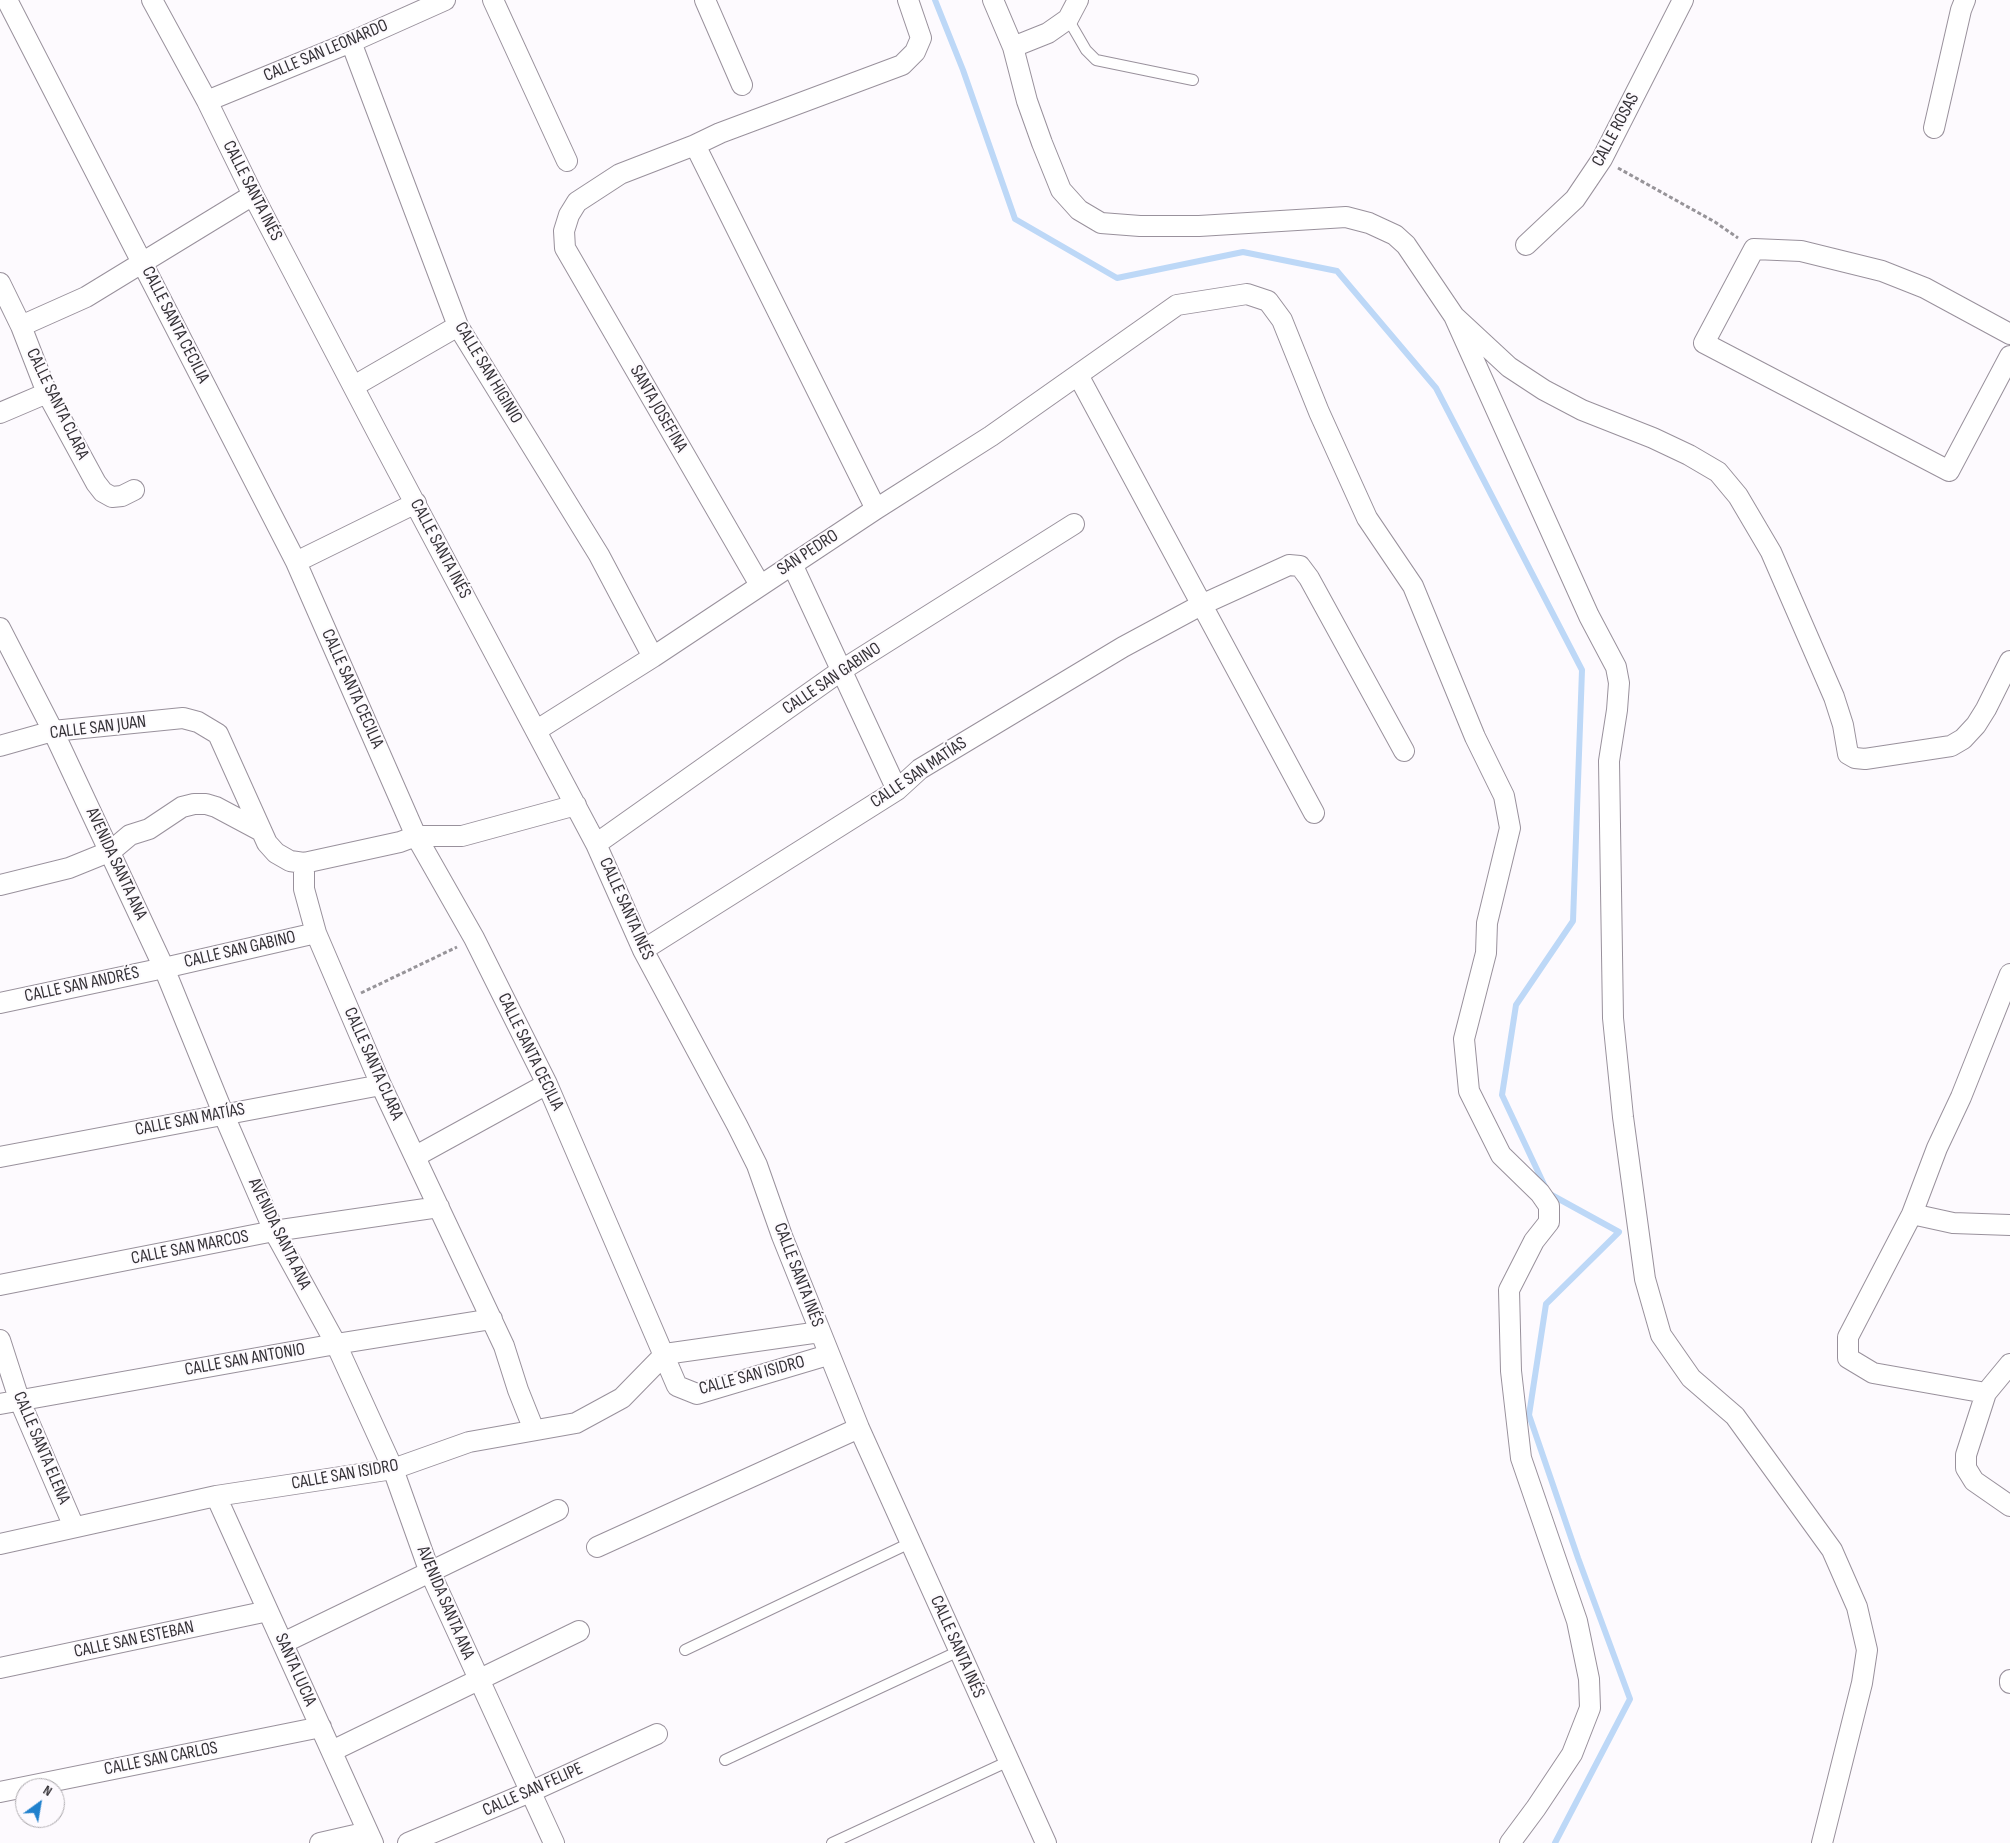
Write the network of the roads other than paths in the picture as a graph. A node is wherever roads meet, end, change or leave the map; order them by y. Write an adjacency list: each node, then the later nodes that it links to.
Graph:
1 (7, 0): 22 (street, CALLE SANTA CECILIA)
2 (152, 0): 16 (street, CALLE SANTA INÉS)
3 (445, 0): 12 (street, CALLE SAN LEONARDO)
4 (493, 0): 19 (street)
5 (705, 0): 15 (street)
6 (908, 0): 18 (street)
7 (993, 0): 13 (street)
8 (1078, 0): 11 (street)
9 (1683, 0): 21 (street, CALLE ROSAS)
10 (1965, 0): 17 (street)
11 (1068, 19): 13 (street); 14 (lane)
12 (351, 42): 16 (street, CALLE SAN LEONARDO); 26 (street, CALLE SAN HIGINIO)
13 (1013, 47): 24 (street)
14 (1193, 80)
15 (742, 85)
16 (207, 101): 20 (street, CALLE SANTA INÉS)
17 (1934, 128)
18 (695, 145): 35 (street); 39 (street, SANTA JOSEFINA)
19 (567, 161)
20 (253, 195): 22 (street); 30 (street, CALLE SANTA INÉS)
21 (1526, 244)
22 (144, 263): 25 (street); 37 (street, CALLE SANTA CECILIA)
23 (0, 283): 25 (street, CALLE SANTA CLARA)
24 (1454, 316): 43 (street); 116 (street)
25 (21, 326): 31 (street, CALLE SANTA CLARA)
26 (458, 326): 30 (street); 42 (street, CALLE SAN HIGINIO)
27 (2010, 334): 28 (street)
28 (2010, 356)
29 (1078, 375): 35 (street, SAN PEDRO); 40 (street); 115 (street, SAN PEDRO)
30 (354, 386): 34 (street, CALLE SANTA INÉS)
31 (47, 393): 32 (street); 33 (street, CALLE SANTA CLARA)
32 (0, 414)
33 (134, 490)
34 (416, 503): 37 (street); 45 (street, CALLE SANTA INÉS)
35 (876, 508): 38 (street, SAN PEDRO)
36 (1074, 524): 44 (street, CALLE SAN GABINO)
37 (296, 562): 53 (street, CALLE SANTA CECILIA)
38 (792, 564): 39 (street, SAN PEDRO); 44 (street)
39 (760, 585): 42 (street, SAN PEDRO)
40 (1201, 605): 48 (street, CALLE SAN MATÍAS); 49 (street, CALLE SAN MATÍAS); 51 (street)
41 (0, 628): 46 (street, AVENIDA SANTA ANA)
42 (653, 657): 45 (street, SAN PEDRO)
43 (2010, 661)
44 (842, 670): 49 (street); 54 (street, CALLE SAN GABINO)
45 (537, 730): 50 (street, CALLE SANTA INÉS)
46 (53, 731): 47 (street, CALLE SAN JUAN); 52 (street, CALLE SAN JUAN); 55 (street, AVENIDA SANTA ANA)
47 (0, 746)
48 (1404, 751)
49 (897, 790): 59 (street, CALLE SAN MATÍAS)
50 (576, 805): 53 (street); 54 (street, CALLE SANTA INÉS)
51 (1314, 813)
52 (261, 831): 55 (street); 56 (street)
53 (416, 836): 56 (street); 63 (street, CALLE SANTA CECILIA)
54 (596, 844): 59 (street, CALLE SANTA INÉS)
55 (111, 851): 57 (street); 60 (street, AVENIDA SANTA ANA)
56 (304, 863): 58 (street, CALLE SANTA CLARA)
57 (0, 886)
58 (316, 933): 60 (street, CALLE SAN GABINO); 64 (street, CALLE SANTA CLARA)
59 (643, 950): 74 (street, CALLE SANTA INÉS)
60 (164, 968): 62 (street, CALLE SAN ANDRÉS); 65 (street, AVENIDA SANTA ANA)
61 (2010, 974): 69 (street)
62 (0, 1003)
63 (547, 1084): 66 (street); 77 (street, CALLE SANTA CECILIA)
64 (381, 1085): 65 (street, CALLE SAN MATÍAS); 66 (street, CALLE SANTA CLARA)
65 (223, 1114): 67 (street, CALLE SAN MATÍAS); 71 (street, AVENIDA SANTA ANA)
66 (416, 1156): 68 (street, CALLE SANTA CLARA)
67 (0, 1157)
68 (439, 1207): 71 (street, CALLE SAN MARCOS); 73 (street, CALLE SANTA CLARA)
69 (1912, 1214): 70 (street); 81 (street)
70 (2010, 1225)
71 (274, 1231): 72 (street, CALLE SAN MARCOS); 76 (street, AVENIDA SANTA ANA)
72 (0, 1284)
73 (492, 1319): 76 (street, CALLE SAN ANTONIO); 85 (street, CALLE SANTA CLARA)
74 (820, 1332): 77 (street); 78 (street, CALLE SANTA INÉS)
75 (0, 1340): 82 (street, CALLE SANTA ELENA)
76 (336, 1344): 82 (street, CALLE SAN ANTONIO); 86 (street, AVENIDA SANTA ANA)
77 (664, 1354): 80 (street, CALLE SANTA CECILIA); 85 (street, CALLE SAN ISIDRO)
78 (828, 1355): 80 (street, CALLE SAN ISIDRO); 84 (street, CALLE SANTA INÉS)
79 (2010, 1364): 81 (street)
80 (677, 1386)
81 (1986, 1393): 88 (street)
82 (19, 1399): 83 (street, CALLE SAN ANTONIO); 90 (street, CALLE SANTA ELENA)
83 (0, 1404)
84 (859, 1428): 91 (street, CALLE SANTA INÉS); 93 (street)
85 (534, 1430): 86 (street, CALLE SAN ISIDRO)
86 (392, 1469): 87 (street, CALLE SAN ISIDRO); 94 (street, AVENIDA SANTA ANA)
87 (216, 1496): 90 (street, CALLE SAN ISIDRO); 95 (street, SANTA LUCIA)
88 (2010, 1506)
89 (558, 1510): 94 (street)
90 (74, 1527): 92 (street, CALLE SAN ISIDRO)
91 (910, 1543): 98 (lane); 99 (street, CALLE SANTA INÉS)
92 (0, 1544)
93 (597, 1547)
94 (429, 1570): 97 (street); 101 (street, AVENIDA SANTA ANA)
95 (268, 1611): 97 (street, SANTA LUCIA); 100 (street, CALLE SAN ESTEBAN)
96 (578, 1632): 101 (street)
97 (283, 1642): 102 (street, SANTA LUCIA)
98 (685, 1650)
99 (959, 1651): 105 (lane); 106 (street, CALLE SANTA INÉS)
100 (0, 1668)
101 (478, 1679): 104 (street); 108 (street, AVENIDA SANTA ANA)
102 (321, 1727): 104 (street, SANTA LUCIA); 107 (street, CALLE SAN CARLOS)
103 (657, 1734): 108 (street, CALLE SAN FELIPE)
104 (332, 1750): 109 (street, SANTA LUCIA)
105 (725, 1760)
106 (1009, 1761): 113 (lane); 114 (street, CALLE SANTA INÉS)
107 (0, 1792)
108 (530, 1792): 111 (street, CALLE SAN FELIPE); 112 (street, AVENIDA SANTA ANA)
109 (371, 1838): 110 (street)
110 (320, 1843)
111 (408, 1843)
112 (554, 1843)
113 (832, 1843)
114 (1046, 1843)
115 (1510, 1843)
116 (1822, 1843)

